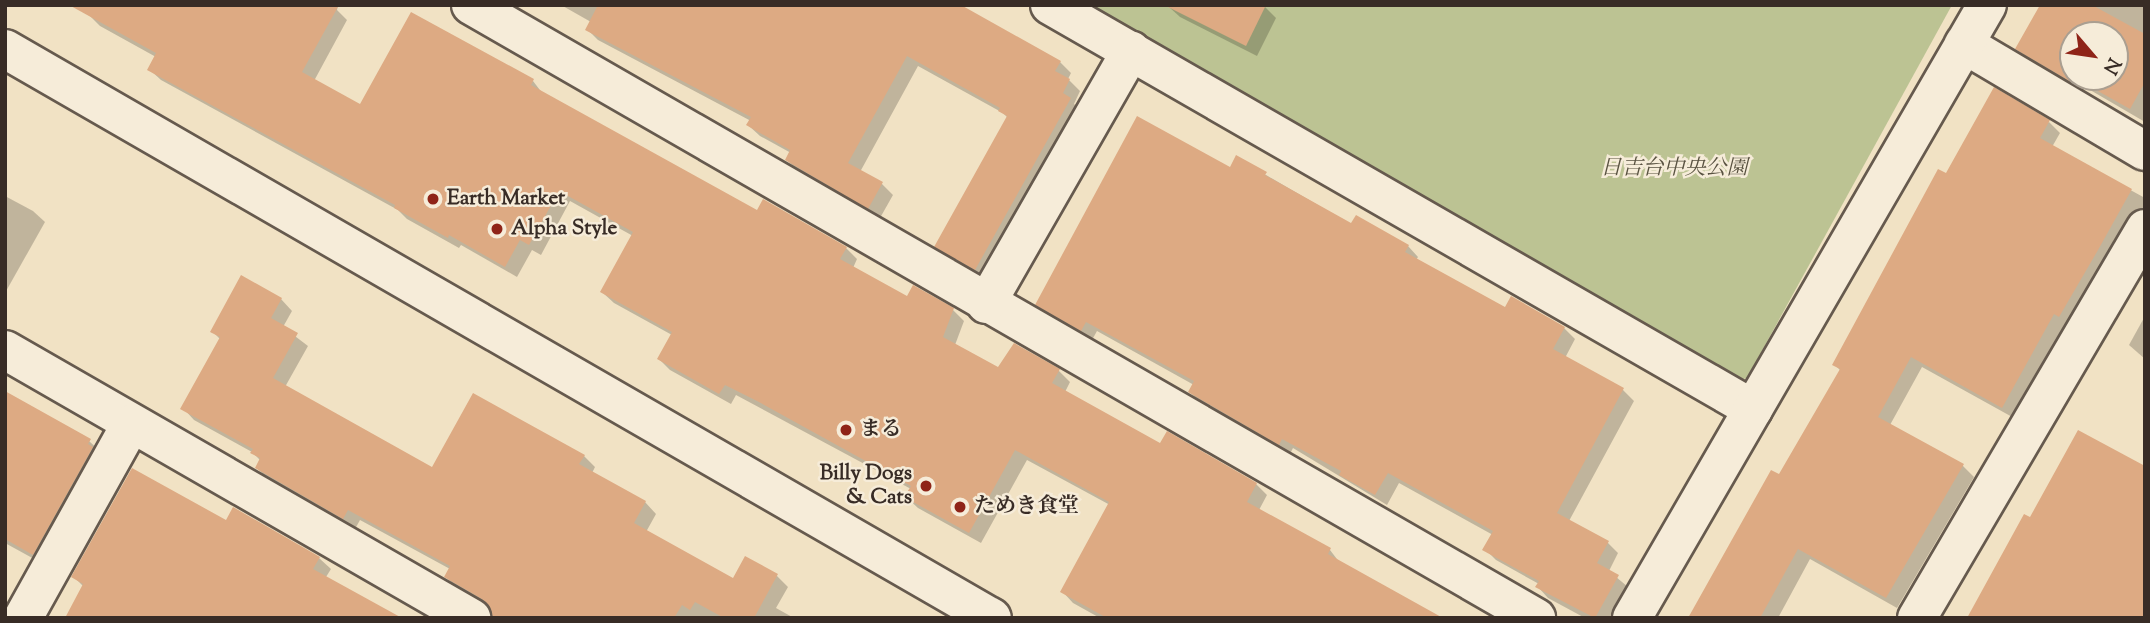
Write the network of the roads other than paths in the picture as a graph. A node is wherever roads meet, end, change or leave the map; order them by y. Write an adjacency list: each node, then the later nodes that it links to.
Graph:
1 (471, 5): 9 (street)
2 (1050, 5): 6 (street)
3 (1987, 5): 4 (street)
4 (1964, 44): 7 (street); 11 (street)
5 (5, 49): 15 (street)
6 (1130, 51): 9 (street); 11 (street)
7 (2145, 150)
8 (2145, 229): 18 (street)
9 (986, 304): 16 (street)
10 (5, 351): 12 (street)
11 (1753, 410): 17 (street)
12 (131, 424): 13 (street); 14 (street)
13 (28, 608)
14 (471, 618)
15 (992, 618)
16 (1536, 618)
17 (1632, 618)
18 (1917, 618)

